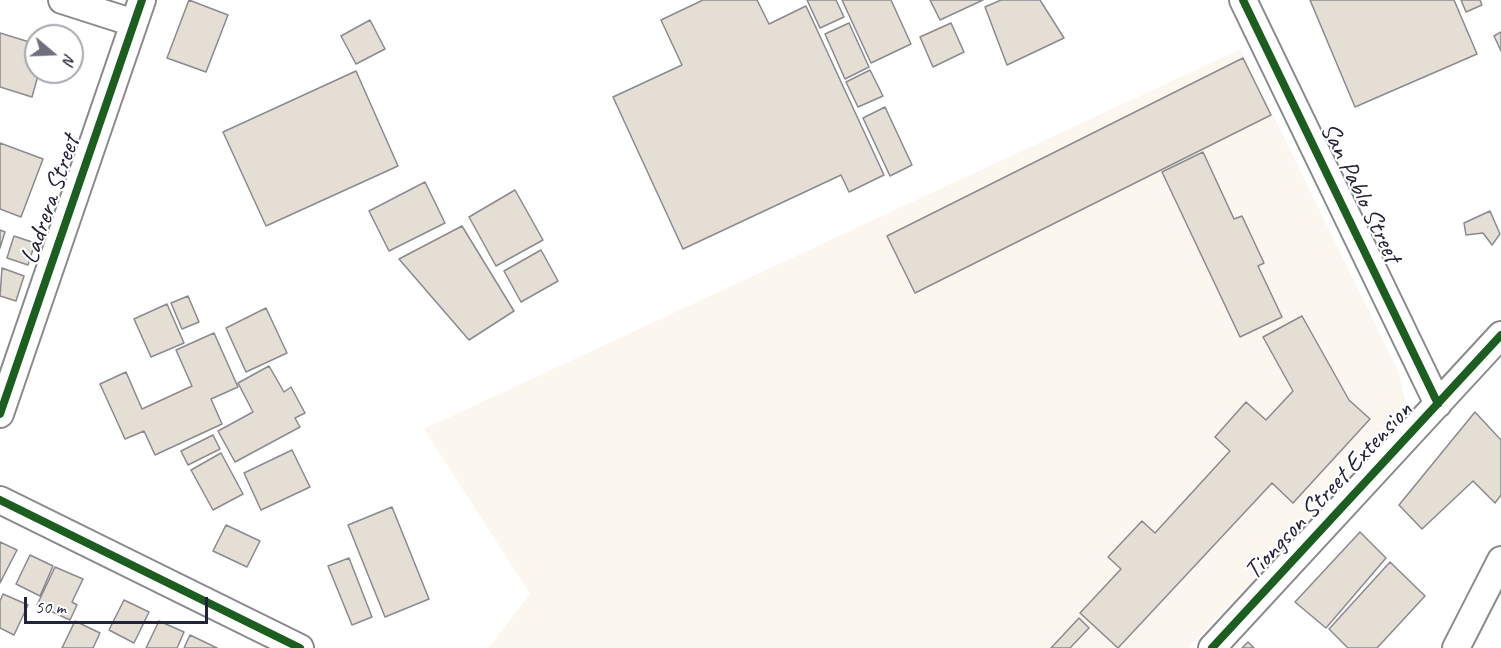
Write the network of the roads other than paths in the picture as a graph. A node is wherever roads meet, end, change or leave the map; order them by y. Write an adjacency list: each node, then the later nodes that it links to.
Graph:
1 (62, 0): 3 (street)
2 (1244, 0): 5 (street, San Pablo Street)
3 (138, 11): 6 (street, Ladrera Street)
4 (1501, 335): 5 (street, Tiongson Street Extension)
5 (1438, 404): 10 (street, Tiongson Street Extension)
6 (0, 414)
7 (0, 500): 9 (street)
8 (1501, 560): 11 (street)
9 (300, 648)
10 (1212, 648)
11 (1456, 648)

